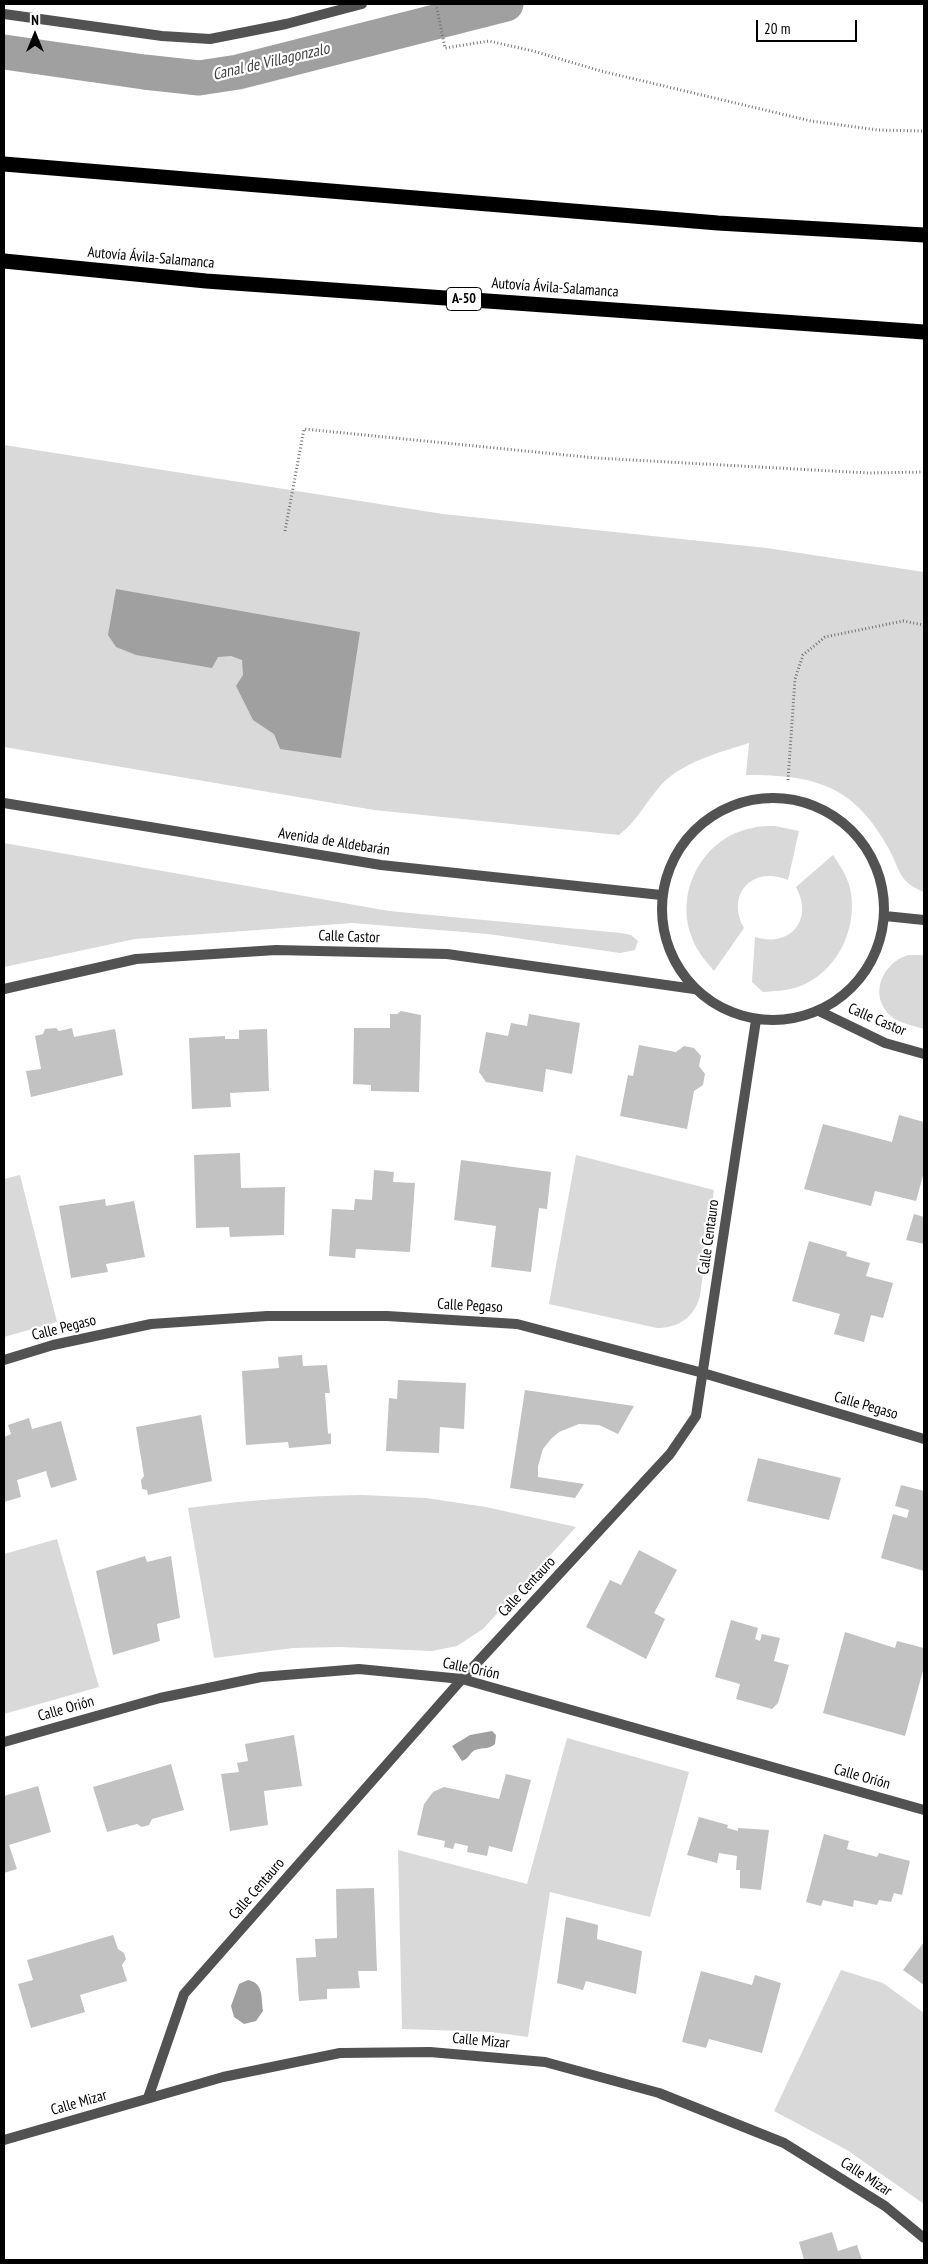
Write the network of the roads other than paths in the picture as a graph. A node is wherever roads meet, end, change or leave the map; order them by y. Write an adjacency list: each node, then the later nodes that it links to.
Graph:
1 (362, 4): 2 (street)
2 (4, 14)
3 (4, 164): 4 (highway)
4 (924, 235)
5 (4, 262): 6 (highway, Autovía Ávila-Salamanca / A-50)
6 (924, 332)
7 (4, 802): 8 (street, Avenida de Aldebarán)
8 (661, 895): 9 (street); 12 (street)
9 (885, 916): 10 (street); 13 (street)
10 (924, 920)
11 (4, 989): 12 (street, Calle Castor)
12 (694, 989): 14 (street)
13 (819, 1011): 14 (street); 15 (street, Calle Castor)
14 (756, 1020): 17 (street, Calle Centauro)
15 (924, 1054)
16 (4, 1360): 17 (street, Calle Pegaso)
17 (703, 1374): 18 (street, Calle Pegaso); 19 (street, Calle Centauro)
18 (924, 1439)
19 (462, 1679): 20 (street, Calle Orión); 21 (street, Calle Orión); 22 (street, Calle Centauro)
20 (4, 1742)
21 (924, 1810)
22 (148, 2098): 23 (street, Calle Mizar); 24 (street, Calle Mizar)
23 (4, 2140)
24 (924, 2238)

